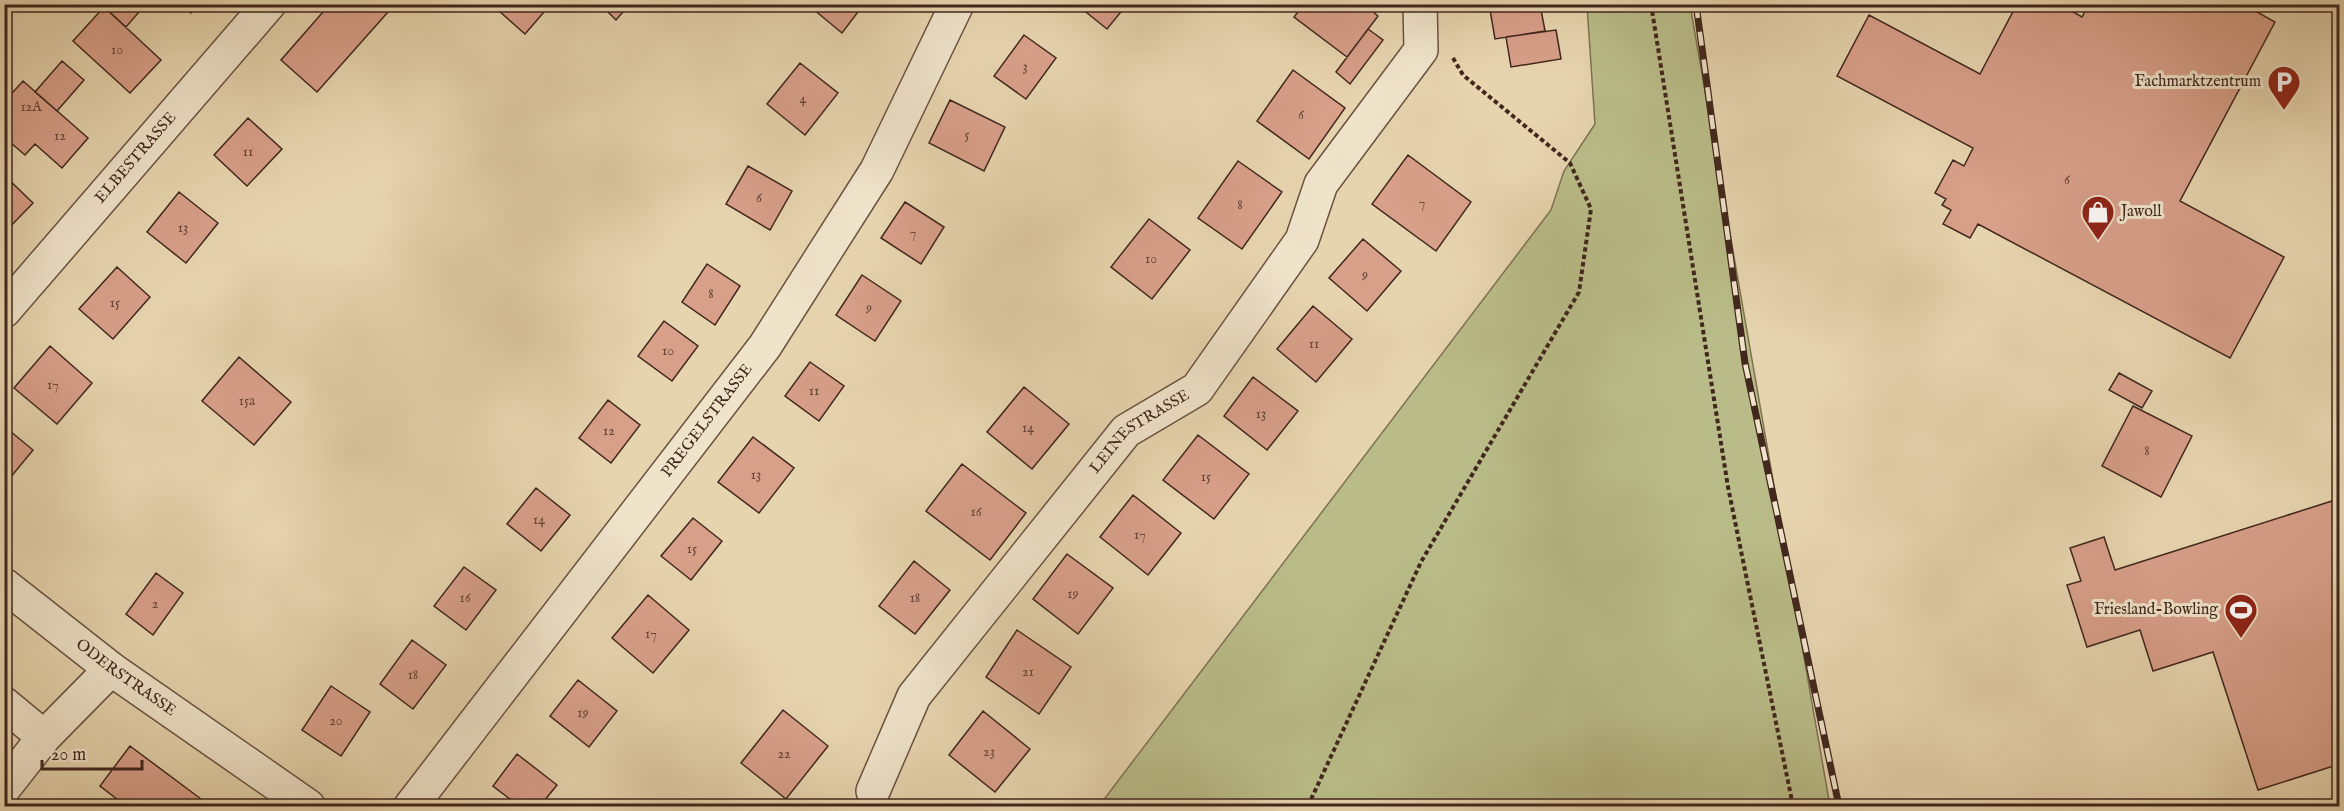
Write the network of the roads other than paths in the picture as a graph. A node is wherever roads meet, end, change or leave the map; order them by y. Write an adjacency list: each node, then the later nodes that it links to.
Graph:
1 (269, 4): 4 (street, ELBESTRASSE)
2 (957, 4): 12 (street, PREGELSTRASSE)
3 (1420, 4): 10 (street, LEINESTRASSE)
4 (4, 310)
5 (4, 585): 6 (street, ODERSTRASSE)
6 (111, 669): 8 (street); 11 (street, ODERSTRASSE)
7 (4, 704): 8 (street)
8 (44, 737): 9 (street)
9 (4, 788)
10 (873, 791)
11 (308, 807)
12 (411, 807)

